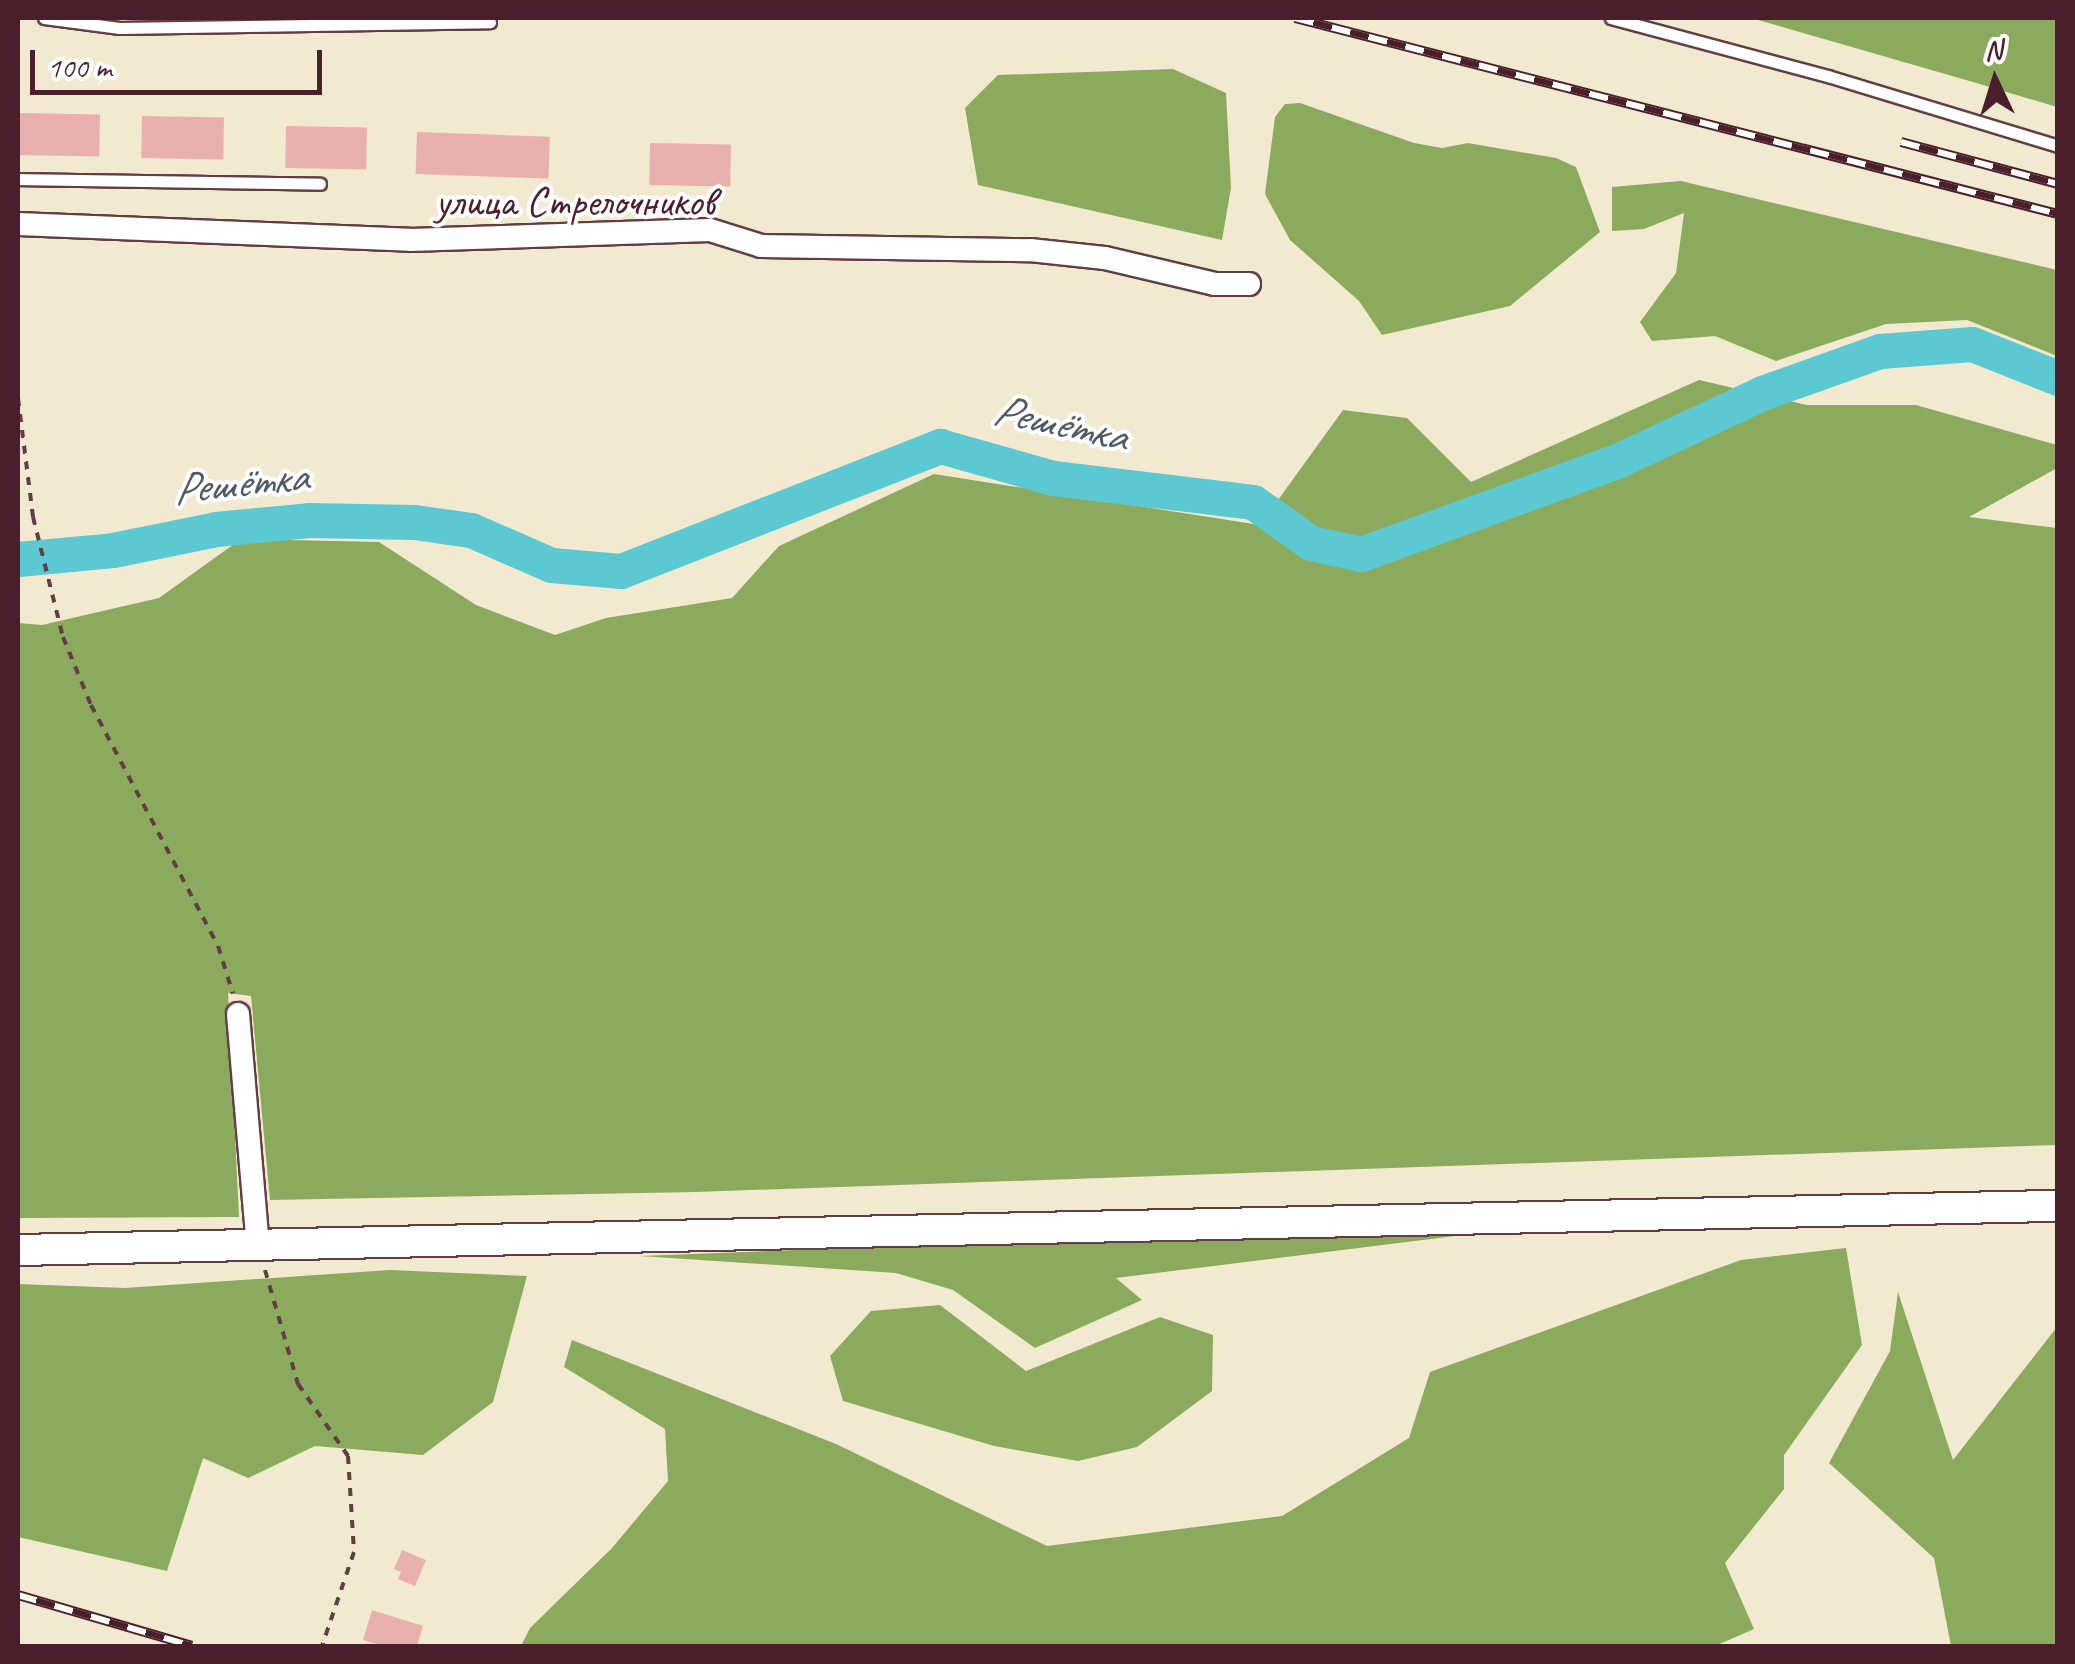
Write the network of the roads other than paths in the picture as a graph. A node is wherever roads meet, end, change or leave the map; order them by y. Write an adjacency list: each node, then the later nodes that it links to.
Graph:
1 (44, 18): 3 (lane)
2 (1611, 18): 4 (lane)
3 (490, 22)
4 (2058, 146)
5 (18, 179): 6 (lane)
6 (320, 184)
7 (18, 224): 8 (street, улица Стрелочников)
8 (1249, 284)
9 (238, 1014): 11 (street)
10 (2058, 1206): 11 (street)
11 (258, 1246): 12 (street)
12 (18, 1250)

